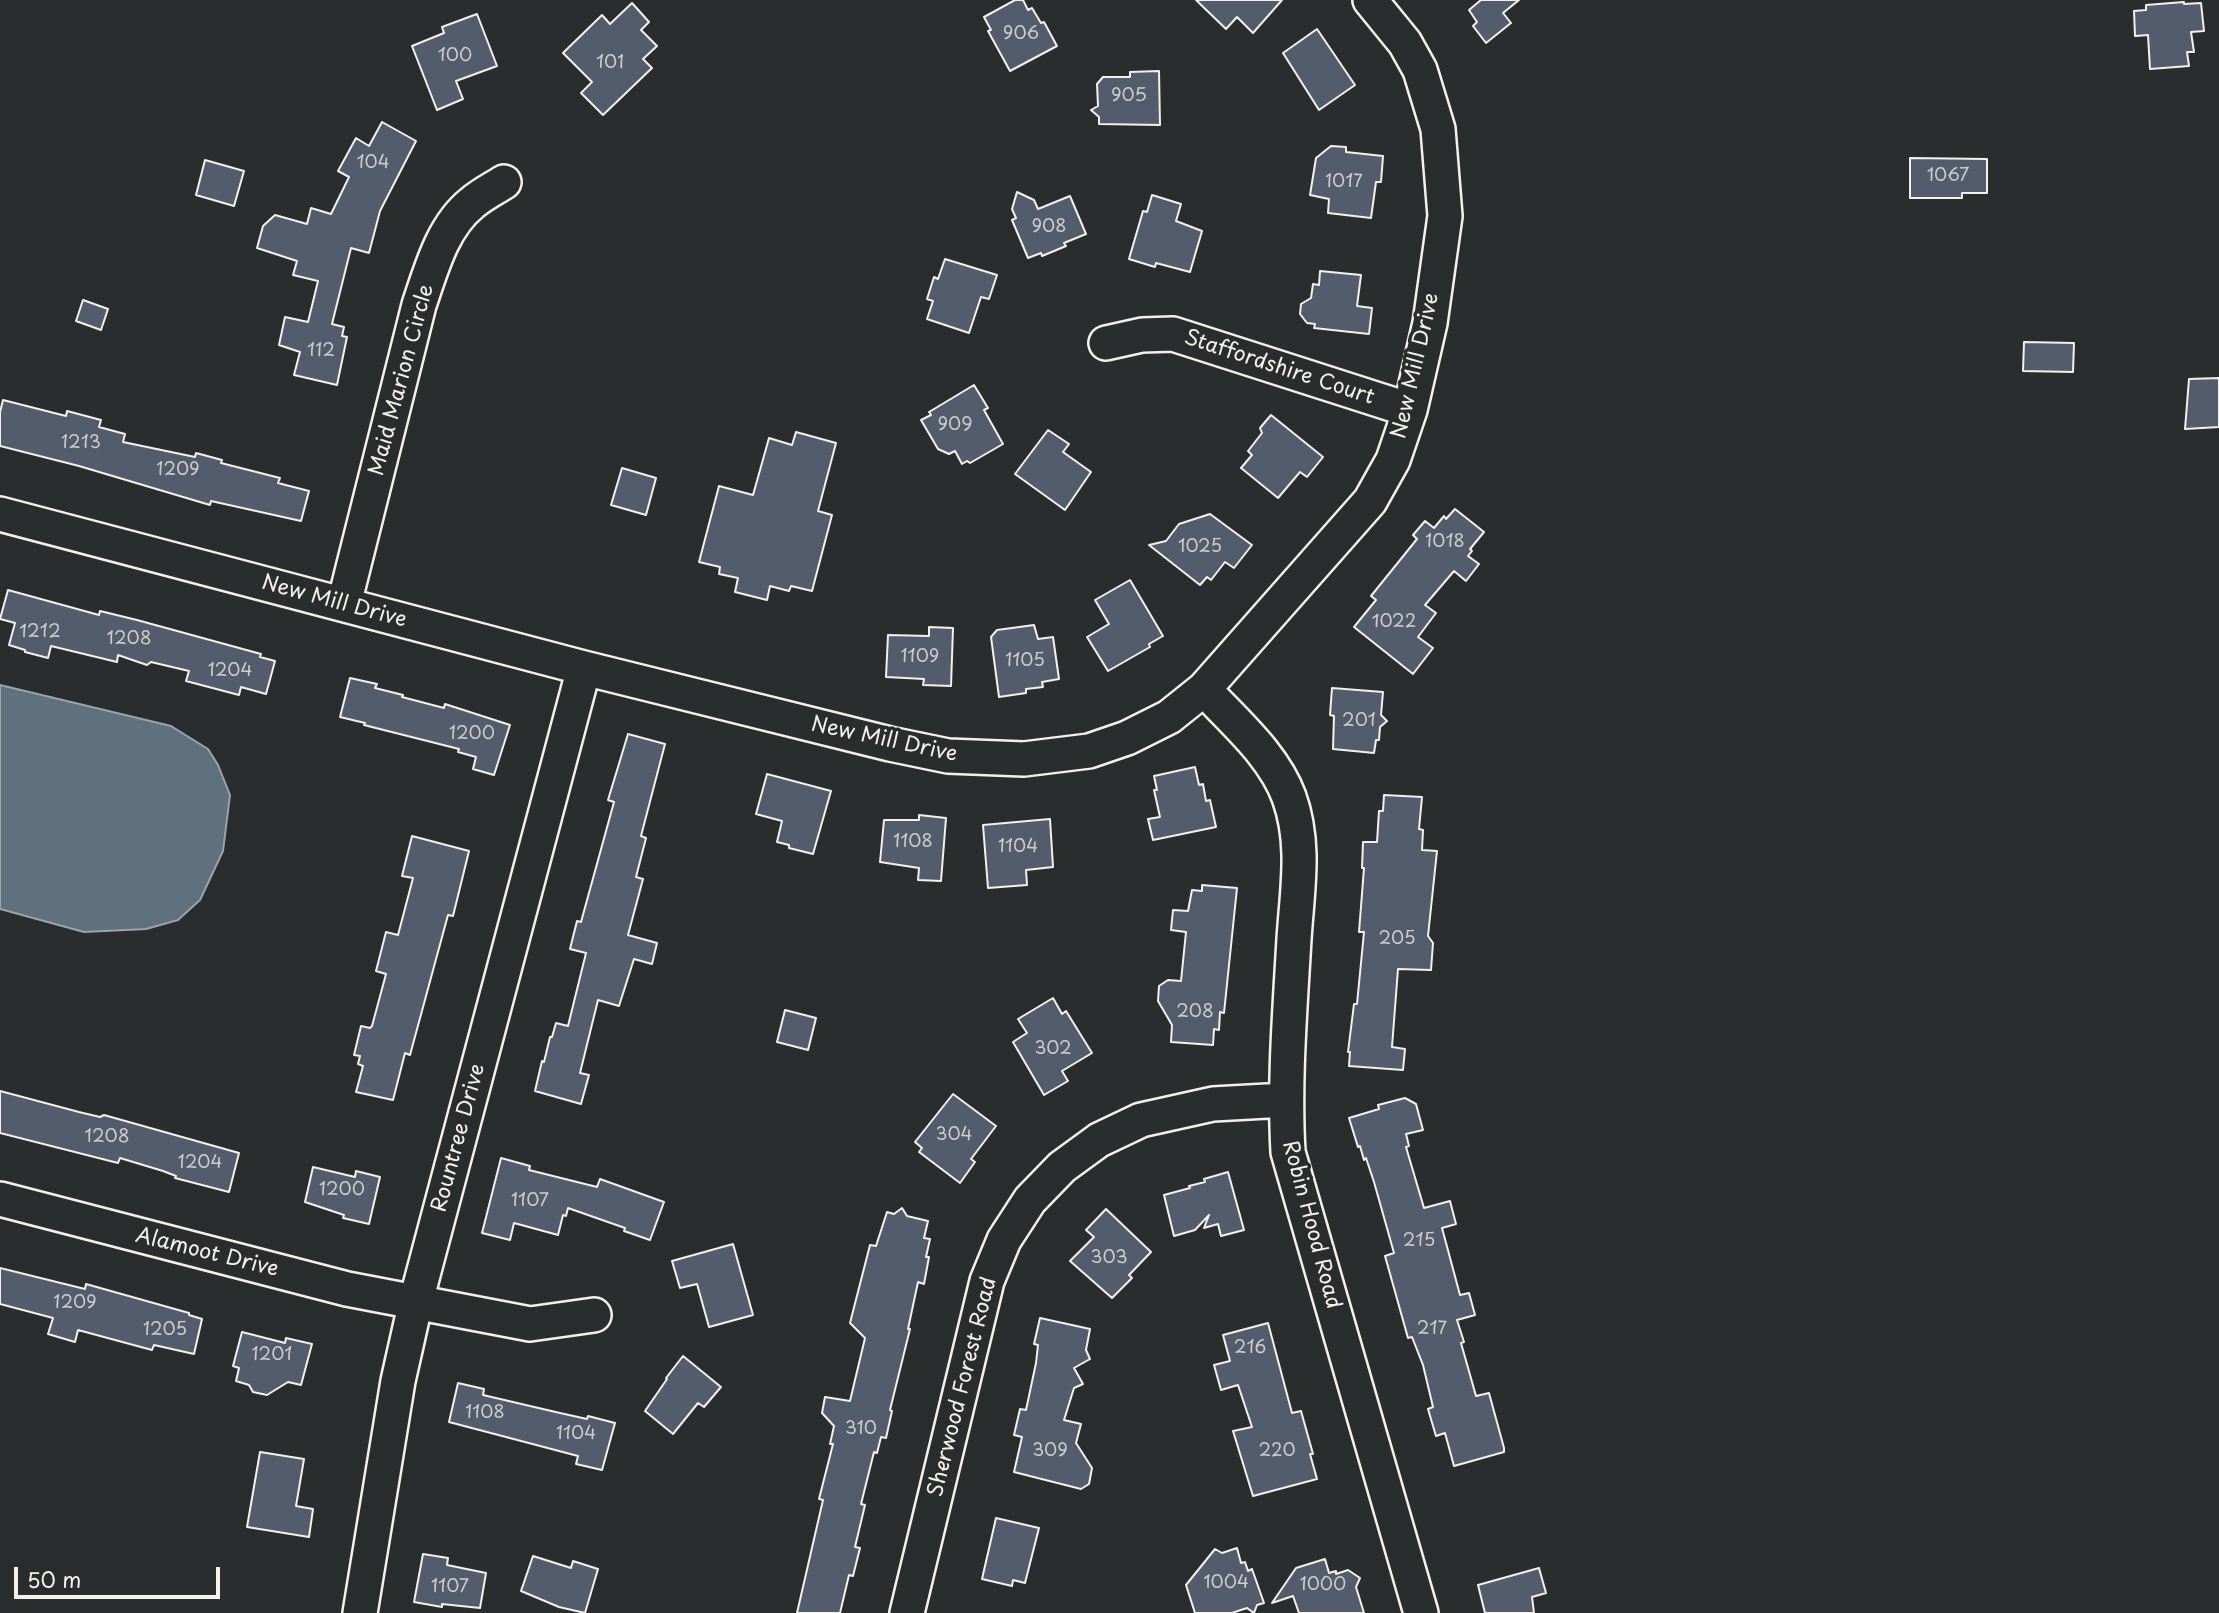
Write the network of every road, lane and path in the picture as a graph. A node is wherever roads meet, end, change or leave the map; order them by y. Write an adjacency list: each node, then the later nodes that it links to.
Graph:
1 (1370, 0): 4 (street, New Mill Drive)
2 (504, 182): 6 (street, Maid Marion Circle)
3 (1106, 343): 4 (street, Staffordshire Court)
4 (1410, 410): 8 (street, New Mill Drive)
5 (0, 514): 6 (street, New Mill Drive)
6 (344, 604): 7 (street, New Mill Drive)
7 (584, 668): 8 (street, New Mill Drive); 11 (street, Rountree Drive)
8 (1204, 689): 9 (street, Robin Hood Road)
9 (1285, 1100): 14 (street, Sherwood Forest Road); 15 (street, Robin Hood Road)
10 (0, 1199): 11 (street, Alamoot Drive)
11 (416, 1301): 12 (street, Alamoot Drive); 13 (street, Rountree Drive)
12 (594, 1315)
13 (360, 1613)
14 (907, 1613)
15 (1421, 1613)

